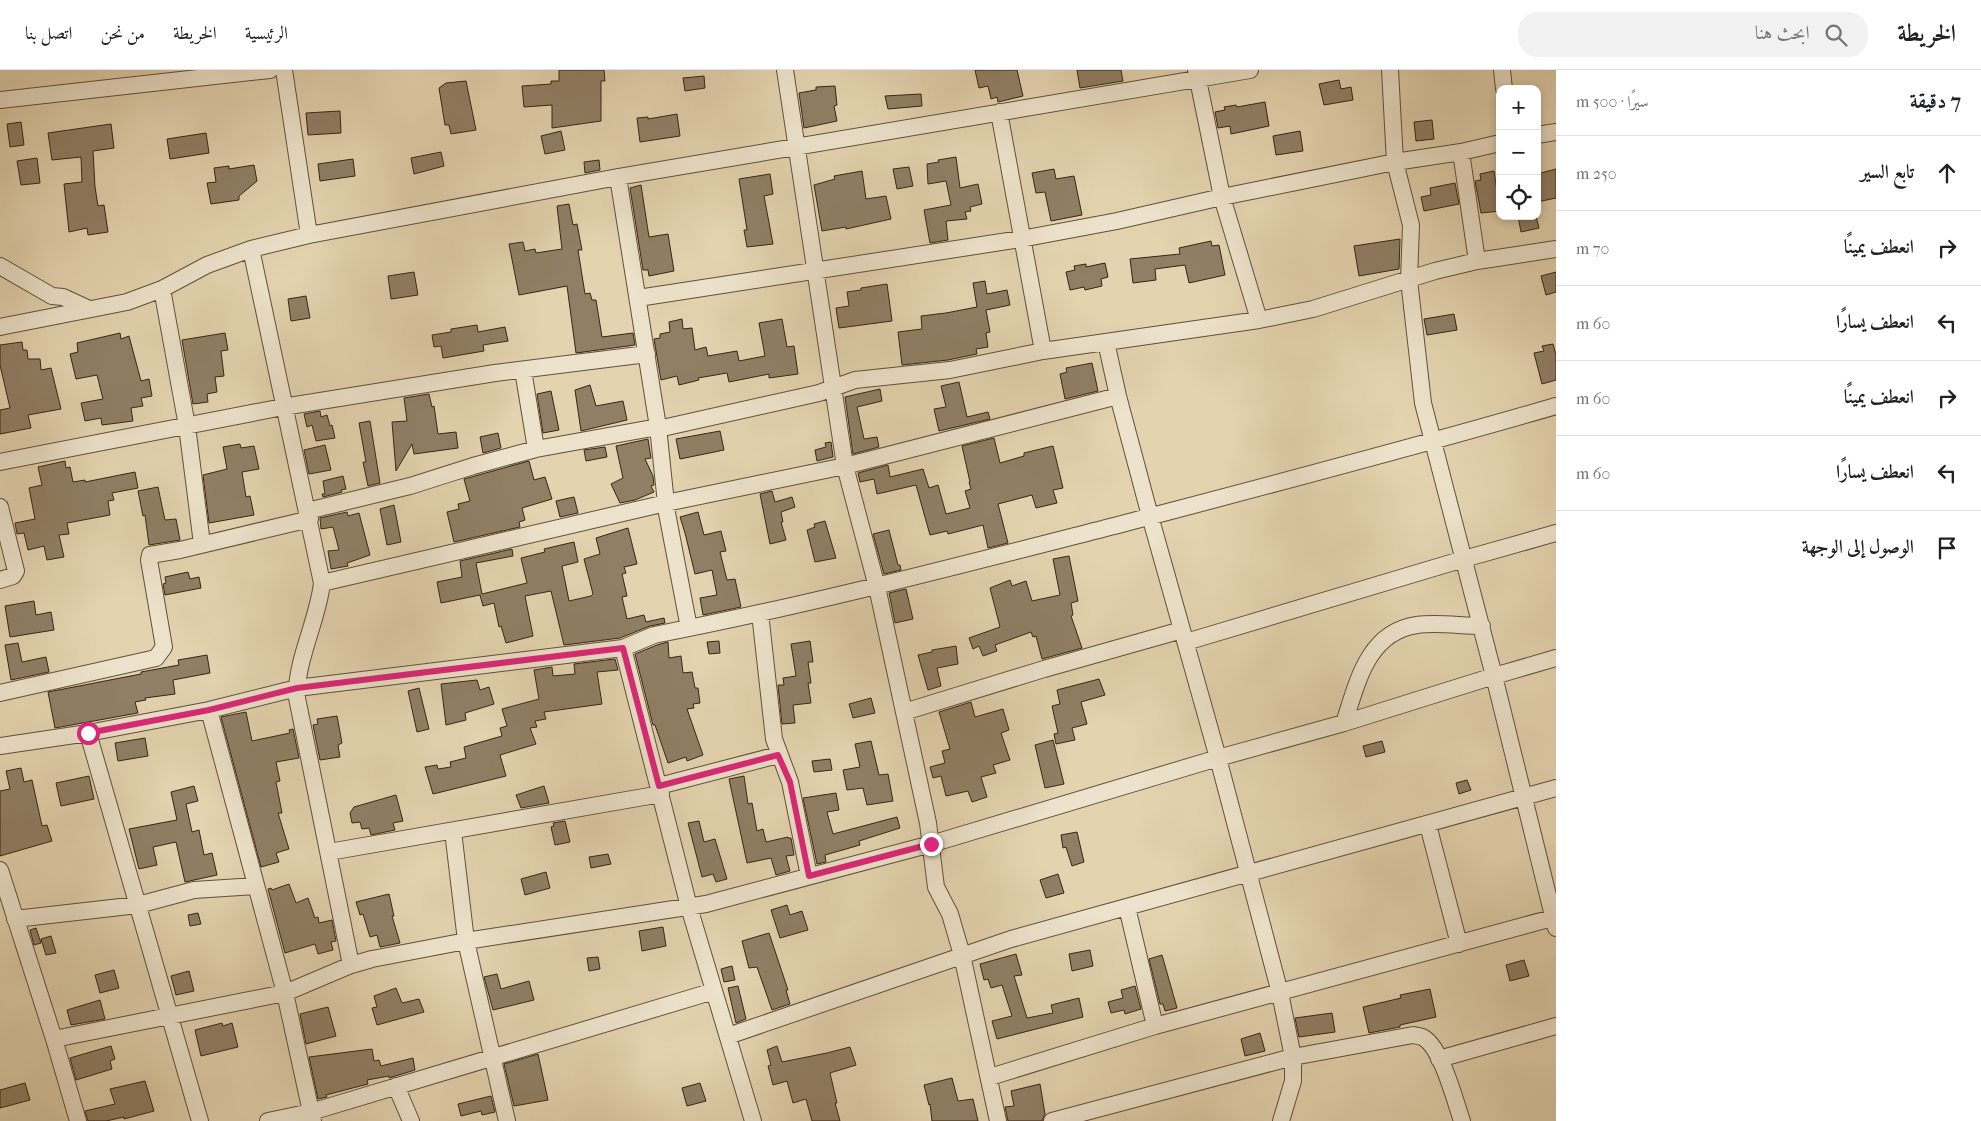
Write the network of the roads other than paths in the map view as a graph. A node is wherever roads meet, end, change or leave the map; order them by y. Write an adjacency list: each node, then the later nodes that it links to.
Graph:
1 (270, 70): 9 (street)
2 (284, 70): 19 (street)
3 (785, 70): 14 (street)
4 (1250, 70): 7 (street)
5 (1390, 70): 16 (street)
6 (1502, 70): 8 (street)
7 (1197, 75): 10 (street); 18 (street)
8 (1504, 85)
9 (0, 100)
10 (999, 112): 14 (street); 20 (street)
11 (1556, 132): 12 (street)
12 (1541, 135)
13 (1496, 144): 15 (street)
14 (796, 147): 17 (street); 25 (street)
15 (1461, 152): 16 (street); 23 (street)
16 (1396, 162): 18 (street); 26 (street)
17 (618, 177): 19 (street); 28 (street)
18 (1222, 197): 20 (street); 30 (street)
19 (309, 235): 21 (street)
20 (1021, 239): 25 (street); 33 (street)
21 (251, 249): 27 (street); 38 (street)
22 (1556, 249): 23 (street)
23 (1477, 261): 26 (street)
24 (0, 266): 29 (street)
25 (816, 270): 28 (street); 36 (street)
26 (1409, 280): 30 (street); 42 (street)
27 (162, 289): 29 (street); 40 (street)
28 (638, 298): 34 (street)
29 (89, 309): 31 (street)
30 (1259, 320): 32 (street)
31 (0, 327)
32 (1106, 342): 33 (street); 37 (street)
33 (1043, 351): 36 (street)
34 (647, 354): 35 (street); 41 (street)
35 (522, 370): 38 (street); 43 (street)
36 (833, 389): 41 (street); 45 (street)
37 (1118, 396): 45 (street); 49 (street)
38 (284, 406): 40 (street); 48 (street)
39 (1556, 406): 42 (street)
40 (187, 426): 44 (street); 51 (street)
41 (658, 428): 43 (street); 46 (street)
42 (1432, 442): 49 (street); 52 (street)
43 (536, 449): 48 (street)
44 (0, 462)
45 (845, 466): 46 (street); 55 (street)
46 (666, 503): 54 (street); 58 (street)
47 (0, 507): 53 (street)
48 (308, 515): 51 (street); 54 (street)
49 (1150, 516): 55 (street); 59 (street)
50 (1556, 534): 52 (street)
51 (202, 544): 64 (street)
52 (1464, 559): 57 (street); 59 (street)
53 (0, 580)
54 (322, 583): 63 (street)
55 (877, 587): 56 (street); 66 (street)
56 (760, 613): 58 (street); 70 (street)
57 (1482, 626): 62 (street); 67 (street)
58 (689, 628): 60 (street)
59 (1184, 636): 66 (street); 71 (street)
60 (623, 648): 63 (street); 73 (street)
61 (1556, 658): 62 (street)
62 (1494, 676): 67 (street); 74 (street)
63 (297, 688): 65 (street); 78 (street)
64 (0, 693)
65 (209, 710): 68 (street); 82 (street)
66 (904, 712): 77 (street)
67 (1344, 724): 71 (street)
68 (88, 733): 69 (street); 83 (street)
69 (0, 746)
70 (778, 755): 73 (street); 81 (street)
71 (1218, 758): 77 (street); 80 (street)
72 (1556, 788): 74 (street)
73 (660, 790): 76 (street); 85 (street)
74 (1523, 798): 75 (street); 87 (street)
75 (1428, 825): 80 (street); 89 (street)
76 (453, 831): 78 (street); 88 (street)
77 (931, 844): 81 (street); 90 (street)
78 (329, 852): 91 (street)
79 (0, 870): 86 (street)
80 (1247, 873): 84 (street); 94 (street)
81 (809, 876): 85 (street)
82 (256, 886): 83 (street); 93 (street)
83 (138, 905): 86 (street); 95 (street)
84 (1127, 907): 90 (street); 96 (street)
85 (689, 908): 88 (street); 92 (street)
86 (15, 919): 99 (street)
87 (1555, 921): 89 (street)
88 (466, 941): 91 (street); 100 (street)
89 (1459, 944): 94 (street)
90 (962, 955): 98 (street); 103 (street)
91 (352, 965): 93 (street)
92 (714, 991): 98 (street); 100 (street)
93 (285, 993): 95 (street); 105 (street)
94 (1280, 993): 96 (street); 101 (street)
95 (170, 1015): 99 (street); 107 (street)
96 (1155, 1026): 103 (street)
97 (1556, 1026): 102 (street)
98 (728, 1036): 111 (street)
99 (54, 1039): 106 (street)
100 (492, 1056): 104 (street); 110 (street)
101 (1293, 1057): 102 (street); 113 (street); 114 (street)
102 (1439, 1059): 115 (street)
103 (990, 1077): 112 (street)
104 (396, 1086): 105 (street); 109 (street)
105 (312, 1116): 108 (street)
106 (78, 1121)
107 (200, 1121)
108 (268, 1121)
109 (411, 1121)
110 (507, 1121)
111 (753, 1121)
112 (998, 1121)
113 (1052, 1121)
114 (1281, 1121)
115 (1462, 1121)

